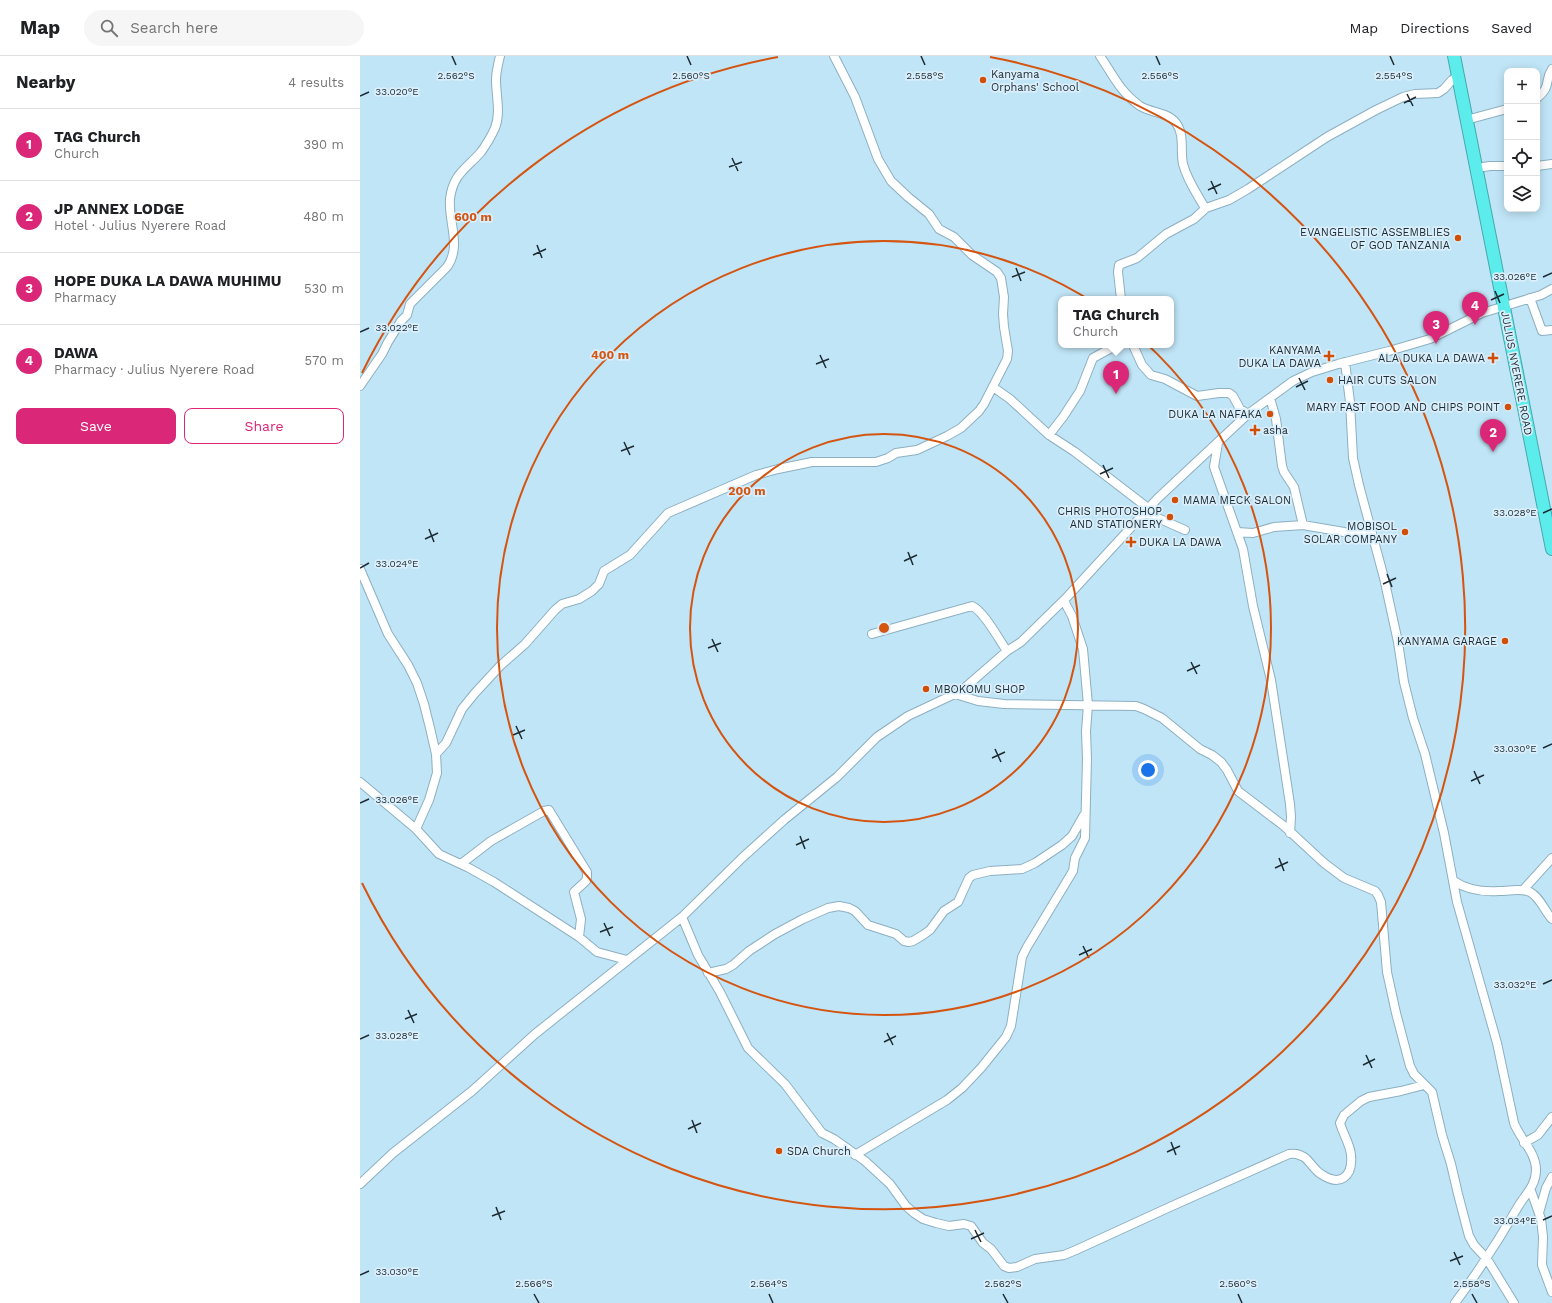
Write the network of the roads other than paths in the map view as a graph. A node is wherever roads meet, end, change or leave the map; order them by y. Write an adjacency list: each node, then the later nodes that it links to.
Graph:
1 (500, 56): 23 (street)
2 (834, 56): 24 (street)
3 (1100, 56): 14 (street)
4 (1454, 56): 6 (highway, JULIUS NYERERE ROAD)
5 (1552, 69): 7 (street)
6 (1458, 76): 9 (highway, JULIUS NYERERE ROAD); 14 (street)
7 (1540, 95)
8 (1504, 110): 9 (street)
9 (1466, 120): 13 (highway, JULIUS NYERERE ROAD)
10 (1552, 164): 12 (street)
11 (1504, 166): 13 (street)
12 (1540, 166)
13 (1477, 168): 18 (highway, JULIUS NYERERE ROAD)
14 (1205, 208): 16 (street)
15 (1552, 289): 17 (street)
16 (1122, 296)
17 (1530, 298): 18 (street); 19 (street)
18 (1504, 306): 22 (street); 34 (highway, JULIUS NYERERE ROAD)
19 (1552, 330)
20 (1111, 348): 27 (street)
21 (1134, 348): 26 (street)
22 (1346, 362): 25 (street); 33 (street)
23 (360, 386)
24 (993, 387): 27 (street); 41 (street)
25 (1270, 398): 26 (street); 30 (street)
26 (1248, 414): 28 (street)
27 (1049, 435): 29 (street)
28 (1218, 443): 29 (street); 32 (street)
29 (1146, 510): 31 (street); 36 (street)
30 (1303, 525): 32 (street); 33 (street)
31 (1185, 530)
32 (1237, 532): 45 (street)
33 (1372, 535): 48 (street)
34 (1552, 549)
35 (360, 569): 41 (street)
36 (1064, 601): 38 (street); 40 (street)
37 (872, 634): 38 (street)
38 (1007, 651): 39 (street)
39 (955, 694): 40 (street); 50 (street)
40 (1088, 705): 43 (street); 45 (street)
41 (436, 754): 44 (street)
42 (360, 782): 44 (street)
43 (1086, 813): 54 (street); 58 (street)
44 (416, 829): 47 (street)
45 (1290, 833): 55 (street)
46 (1552, 858): 49 (street)
47 (461, 864): 52 (street); 52 (street)
48 (1454, 881): 49 (street); 57 (street)
49 (1523, 890): 51 (street)
50 (682, 917): 53 (street); 54 (street)
51 (1552, 919)
52 (578, 938): 53 (street)
53 (628, 960): 60 (street)
54 (708, 973): 58 (street)
55 (1424, 1085): 58 (street); 63 (street)
56 (1552, 1117): 57 (street)
57 (1524, 1143): 61 (street)
58 (855, 1155)
59 (1552, 1178): 62 (street)
60 (360, 1184)
61 (1531, 1191): 62 (street); 63 (street)
62 (1540, 1213): 64 (street)
63 (1487, 1259): 65 (street); 66 (street)
64 (1552, 1292)
65 (1454, 1303)
66 (1514, 1303)

